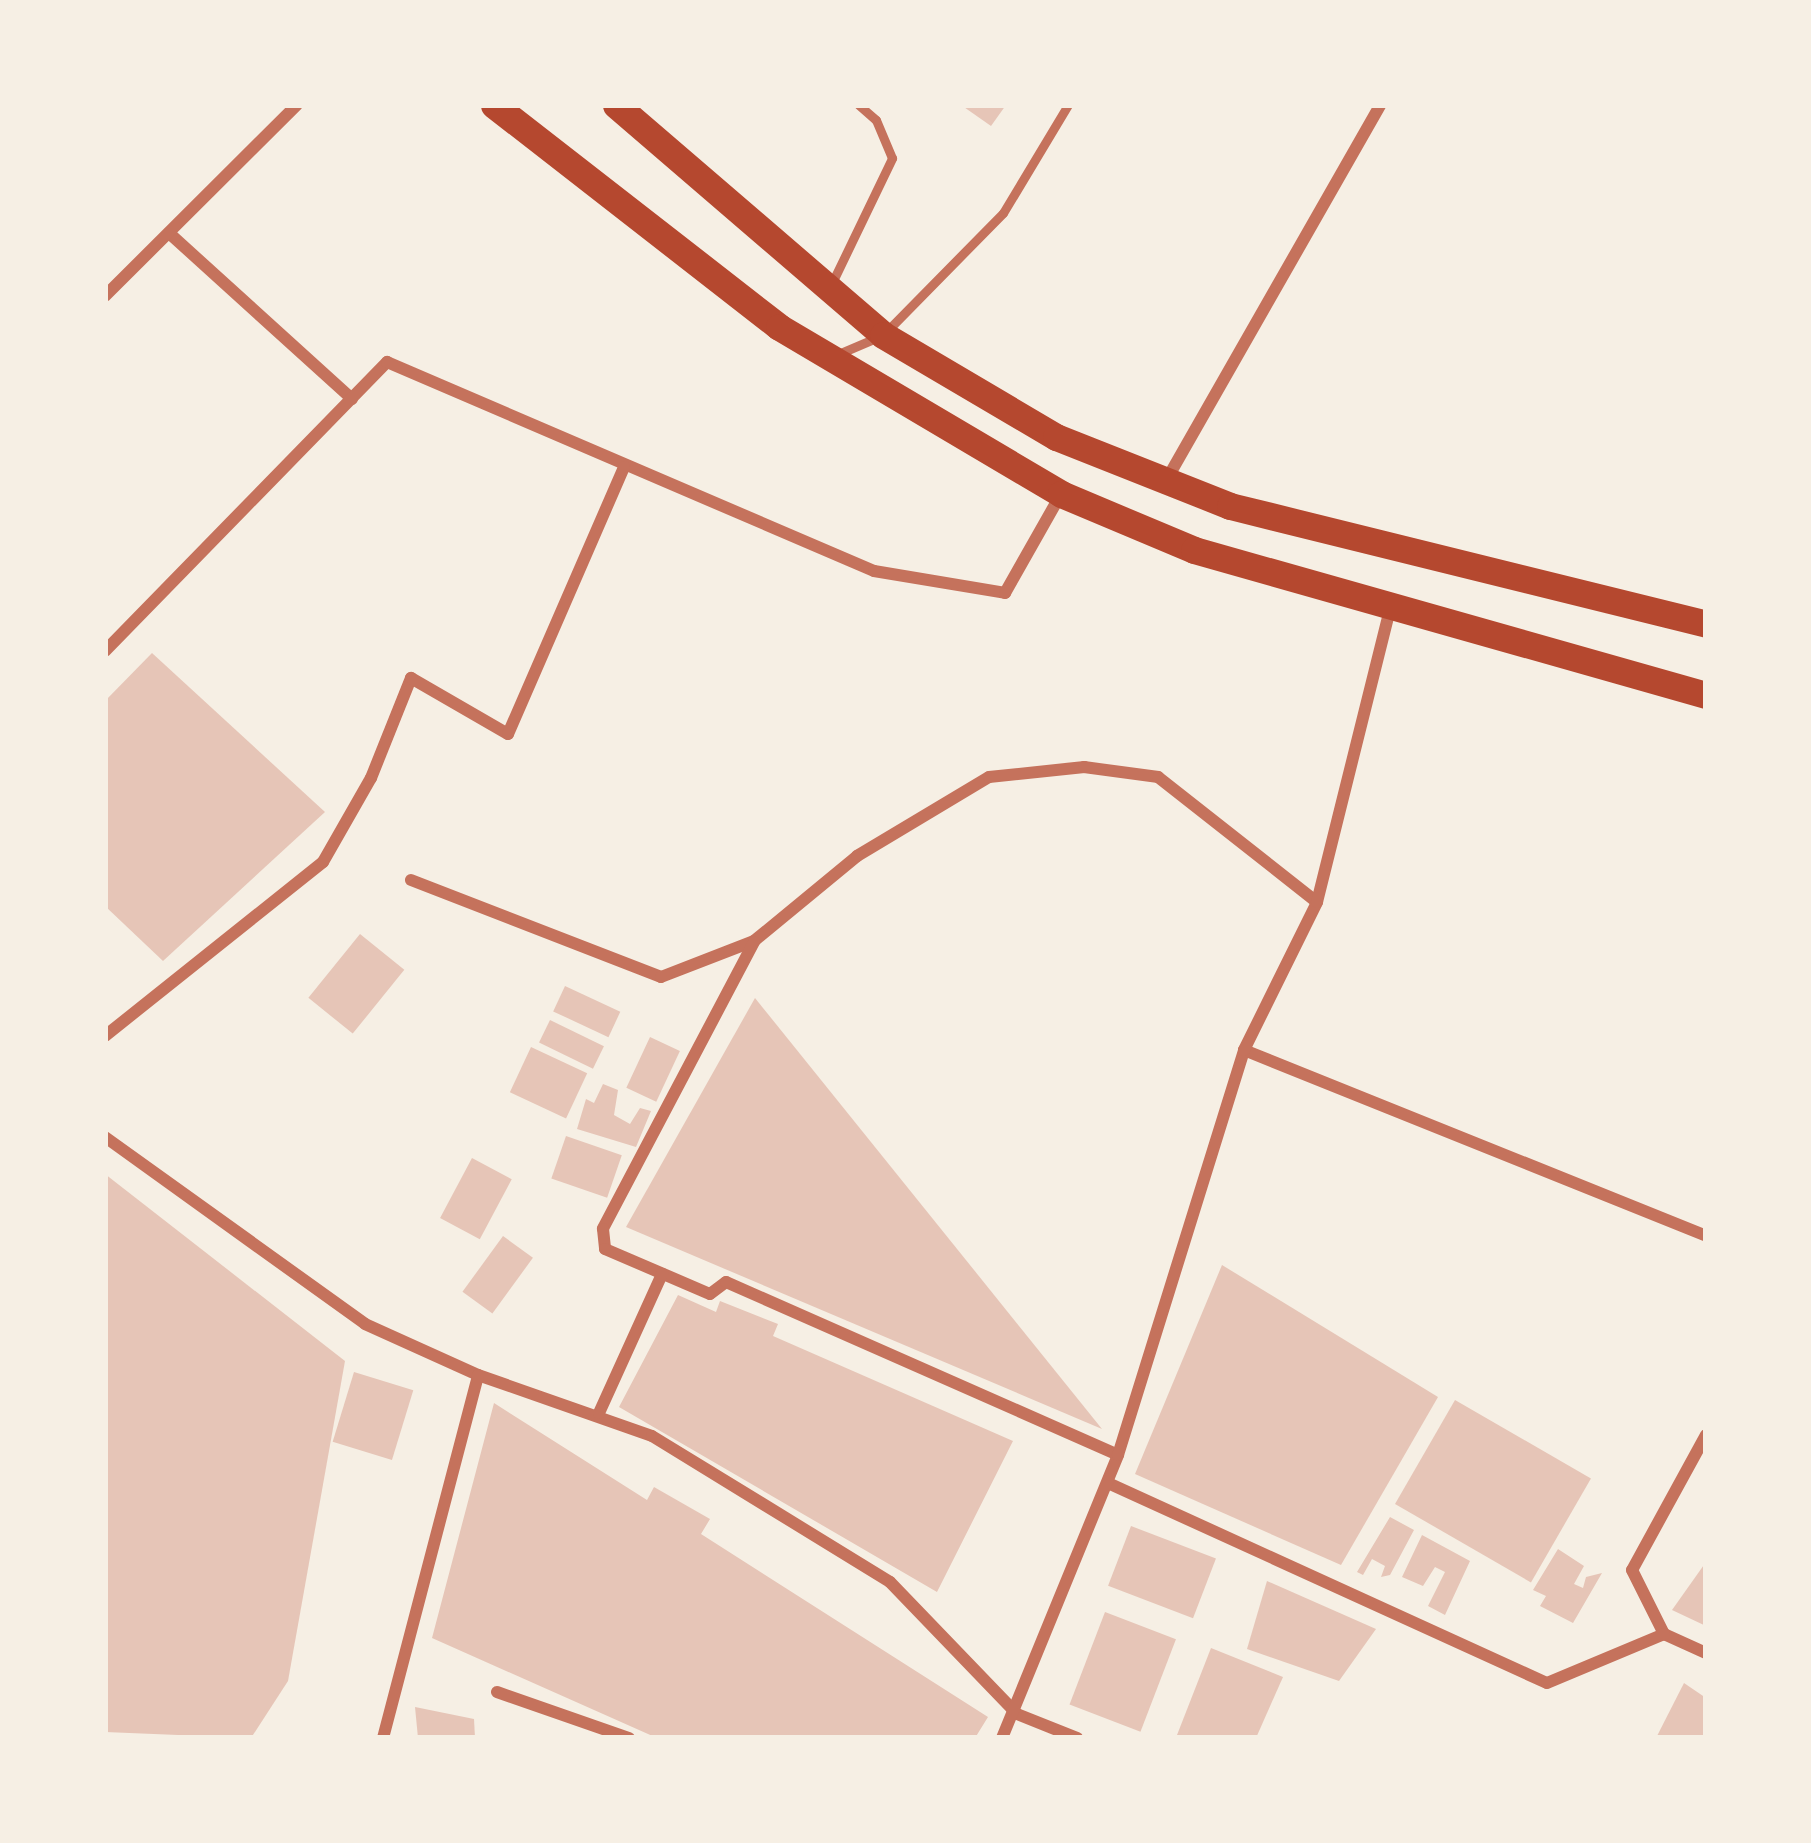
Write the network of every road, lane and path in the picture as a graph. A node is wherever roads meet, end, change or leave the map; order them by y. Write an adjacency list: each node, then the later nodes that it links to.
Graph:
1 (298, 105): 7 (street)
2 (494, 105): 11 (main road)
3 (616, 105): 8 (main road)
4 (859, 105): 8 (lane)
5 (1068, 105): 10 (lane)
6 (1380, 105): 14 (street)
7 (169, 233): 9 (street); 12 (street)
8 (829, 289): 10 (main road)
9 (105, 296)
10 (884, 335): 11 (lane); 14 (main road)
11 (825, 359): 15 (main road)
12 (352, 399): 13 (street); 18 (street)
13 (623, 466): 15 (street); 23 (street)
14 (1166, 481): 17 (main road)
15 (1061, 494): 16 (main road)
16 (1390, 609): 19 (main road); 21 (street)
17 (1706, 624)
18 (105, 651)
19 (1706, 695)
20 (411, 880): 22 (street)
21 (1317, 902): 22 (street); 24 (street)
22 (754, 941): 27 (street)
23 (105, 1036)
24 (1244, 1050): 26 (street); 31 (street)
25 (105, 1138): 28 (street)
26 (1706, 1236)
27 (662, 1274): 29 (street); 31 (street)
28 (478, 1375): 29 (street); 37 (street)
29 (599, 1412): 36 (street)
30 (1706, 1435): 33 (street)
31 (1118, 1455): 32 (street)
32 (1108, 1483): 33 (street); 36 (street)
33 (1664, 1634): 34 (street)
34 (1706, 1653)
35 (497, 1692): 38 (street)
36 (1017, 1714): 39 (street); 40 (street)
37 (383, 1738)
38 (629, 1738)
39 (1002, 1738)
40 (1078, 1738)

